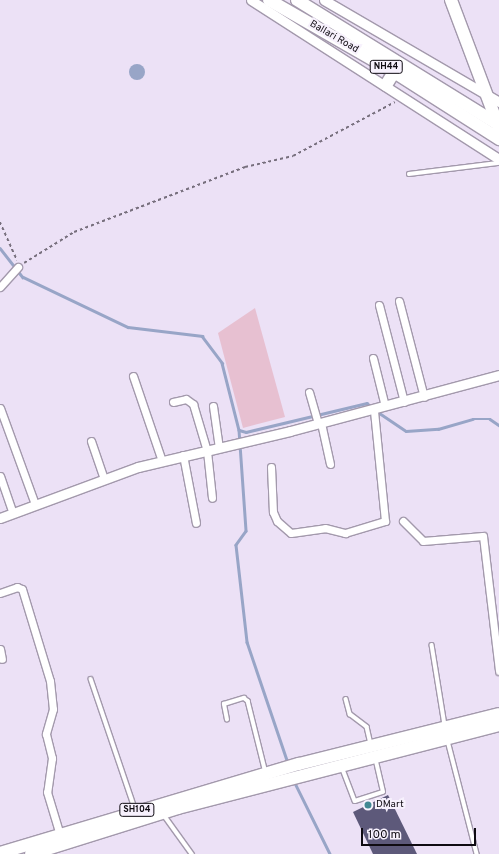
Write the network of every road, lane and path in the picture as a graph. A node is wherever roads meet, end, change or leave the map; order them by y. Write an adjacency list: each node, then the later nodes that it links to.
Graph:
1 (251, 0): 7 (street)
2 (269, 0): 6 (main road, Ballari Road / NH44)
3 (297, 0): 10 (main road, Ballari Road / NH44)
4 (324, 0): 9 (street)
5 (451, 0): 9 (main road)
6 (394, 72): 7 (main road); 11 (main road, Ballari Road / NH44)
7 (386, 85): 8 (street)
8 (405, 98): 12 (street); 16 (path)
9 (494, 99): 10 (main road)
10 (499, 125)
11 (499, 139)
12 (499, 159)
13 (499, 163): 14 (lane)
14 (409, 174)
15 (0, 222): 16 (path)
16 (18, 267): 17 (street)
17 (0, 287)
18 (400, 301): 24 (street)
19 (379, 305): 26 (street)
20 (373, 358): 29 (street)
21 (499, 375): 24 (street)
22 (133, 376): 35 (street)
23 (309, 392): 30 (street)
24 (424, 397): 26 (street)
25 (173, 402): 33 (street)
26 (404, 402): 29 (street)
27 (213, 406): 32 (street)
28 (0, 408): 41 (street)
29 (379, 408): 30 (street); 37 (street)
30 (320, 423): 32 (street); 36 (street)
31 (91, 441): 39 (street)
32 (219, 448): 33 (street)
33 (207, 451): 34 (street); 40 (street)
34 (183, 455): 35 (street); 45 (street)
35 (162, 461): 39 (street)
36 (330, 464)
37 (271, 467)
38 (0, 476): 42 (street)
39 (104, 479): 41 (street)
40 (212, 498)
41 (34, 504): 42 (street)
42 (13, 513): 43 (street)
43 (0, 518)
44 (403, 521): 50 (street)
45 (196, 523)
46 (0, 593): 63 (street)
47 (432, 645): 56 (lane)
48 (0, 649): 49 (street)
49 (2, 659)
50 (499, 670)
51 (91, 680): 62 (lane)
52 (346, 699): 57 (lane)
53 (499, 714): 56 (main road, SH104)
54 (227, 720): 60 (lane)
55 (499, 725): 56 (main road, SH104)
56 (446, 732): 57 (main road, SH104); 67 (lane)
57 (373, 750): 58 (main road, SH104); 58 (lane); 59 (main road, SH104)
58 (341, 764): 59 (main road, SH104)
59 (301, 769): 60 (main road, SH104)
60 (272, 777): 61 (main road, SH104); 62 (main road, SH104)
61 (162, 813): 62 (main road, SH104); 66 (lane)
62 (137, 815): 63 (main road, SH104); 65 (main road, SH104)
63 (60, 835): 64 (main road, SH104)
64 (0, 853)
65 (32, 854)
66 (192, 854)
67 (477, 854)

